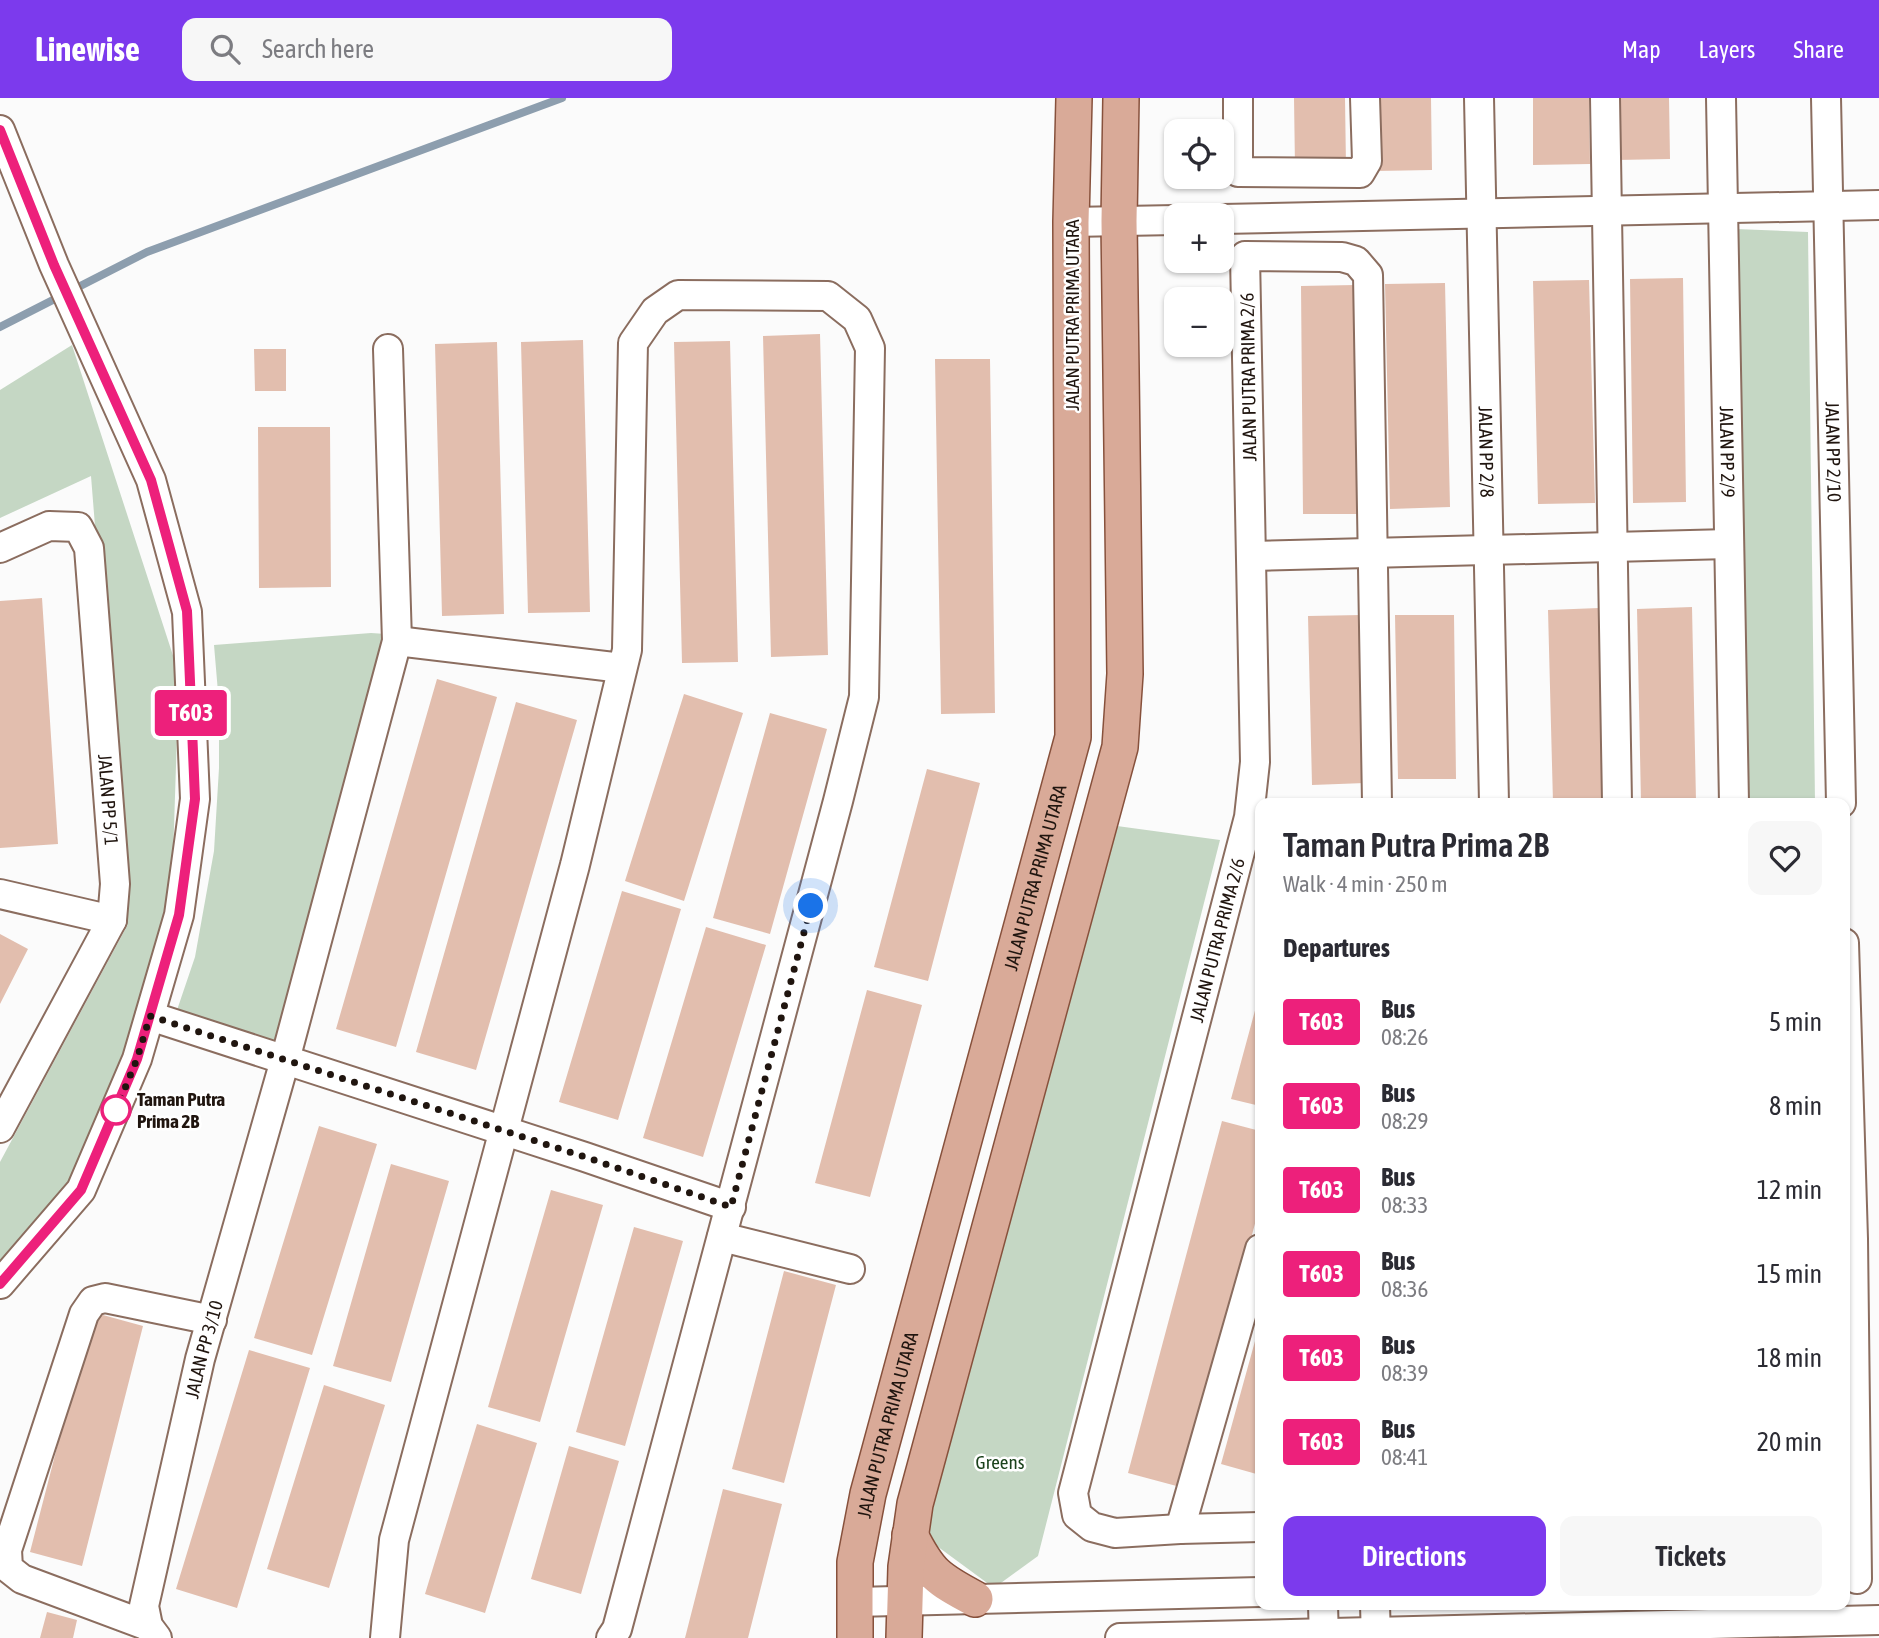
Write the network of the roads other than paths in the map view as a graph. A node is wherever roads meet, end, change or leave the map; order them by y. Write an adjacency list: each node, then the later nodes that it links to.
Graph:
1 (1074, 98): 18 (main road, JALAN PUTRA PRIMA UTARA)
2 (1121, 98): 17 (main road)
3 (1238, 98): 4 (street)
4 (1365, 98)
5 (1479, 98): 14 (street, JALAN PP 2/8)
6 (1605, 98): 13 (street)
7 (1721, 98): 12 (street, JALAN PP 2/9)
8 (1826, 98): 11 (street, JALAN PP 2/10)
9 (0, 130): 35 (street)
10 (1879, 205): 11 (street)
11 (1828, 206): 12 (street); 32 (street, JALAN PP 2/10)
12 (1723, 208): 13 (street); 20 (street, JALAN PP 2/9)
13 (1608, 211): 14 (street); 21 (street)
14 (1481, 213): 16 (street); 23 (street, JALAN PP 2/8)
15 (1164, 219): 17 (street)
16 (1234, 219)
17 (1119, 221): 18 (street); 49 (main road)
18 (1072, 222): 53 (main road, JALAN PUTRA PRIMA UTARA)
19 (388, 349): 26 (street, JALAN PP 3/10)
20 (1729, 544): 21 (street); 31 (street, JALAN PP 2/9)
21 (1613, 546): 23 (street); 30 (street)
22 (0, 548): 34 (street, JALAN PP 5/1)
23 (1489, 549): 24 (street); 29 (street, JALAN PP 2/8)
24 (1372, 552): 25 (street); 25 (street, JALAN PUTRA PRIMA 2/6); 28 (street)
25 (1251, 556): 48 (street, JALAN PUTRA PRIMA 2/6)
26 (397, 641): 27 (street); 36 (street, JALAN PP 3/10)
27 (622, 668): 38 (street); 40 (street)
28 (1377, 798)
29 (1494, 798)
30 (1617, 798)
31 (1734, 798)
32 (1840, 798)
33 (0, 894): 34 (street)
34 (112, 920): 37 (street, JALAN PP 5/1)
35 (150, 1016): 36 (street); 44 (street)
36 (285, 1060): 38 (street); 45 (street, JALAN PP 3/10)
37 (0, 1128)
38 (503, 1131): 40 (street); 61 (street)
39 (1850, 1140): 46 (street)
40 (731, 1207): 41 (street)
41 (722, 1237): 43 (street); 62 (street)
42 (1255, 1266): 48 (street)
43 (850, 1269)
44 (0, 1284)
45 (212, 1320): 59 (street, JALAN PP 3/10); 59 (street)
46 (1860, 1515): 50 (street)
47 (1255, 1527): 48 (street)
48 (1180, 1529)
49 (910, 1535): 52 (main road); 54 (main road)
50 (1860, 1579)
51 (1255, 1592): 52 (street)
52 (975, 1599): 54 (street)
53 (855, 1602): 54 (street); 63 (main road, JALAN PUTRA PRIMA UTARA)
54 (904, 1602): 64 (main road)
55 (1323, 1610): 60 (street)
56 (1703, 1614): 57 (street); 58 (street)
57 (1879, 1620)
58 (1376, 1625): 60 (street)
59 (153, 1632)
60 (1324, 1636): 65 (street)
61 (385, 1638)
62 (611, 1638)
63 (855, 1638)
64 (904, 1638)
65 (1120, 1638)

